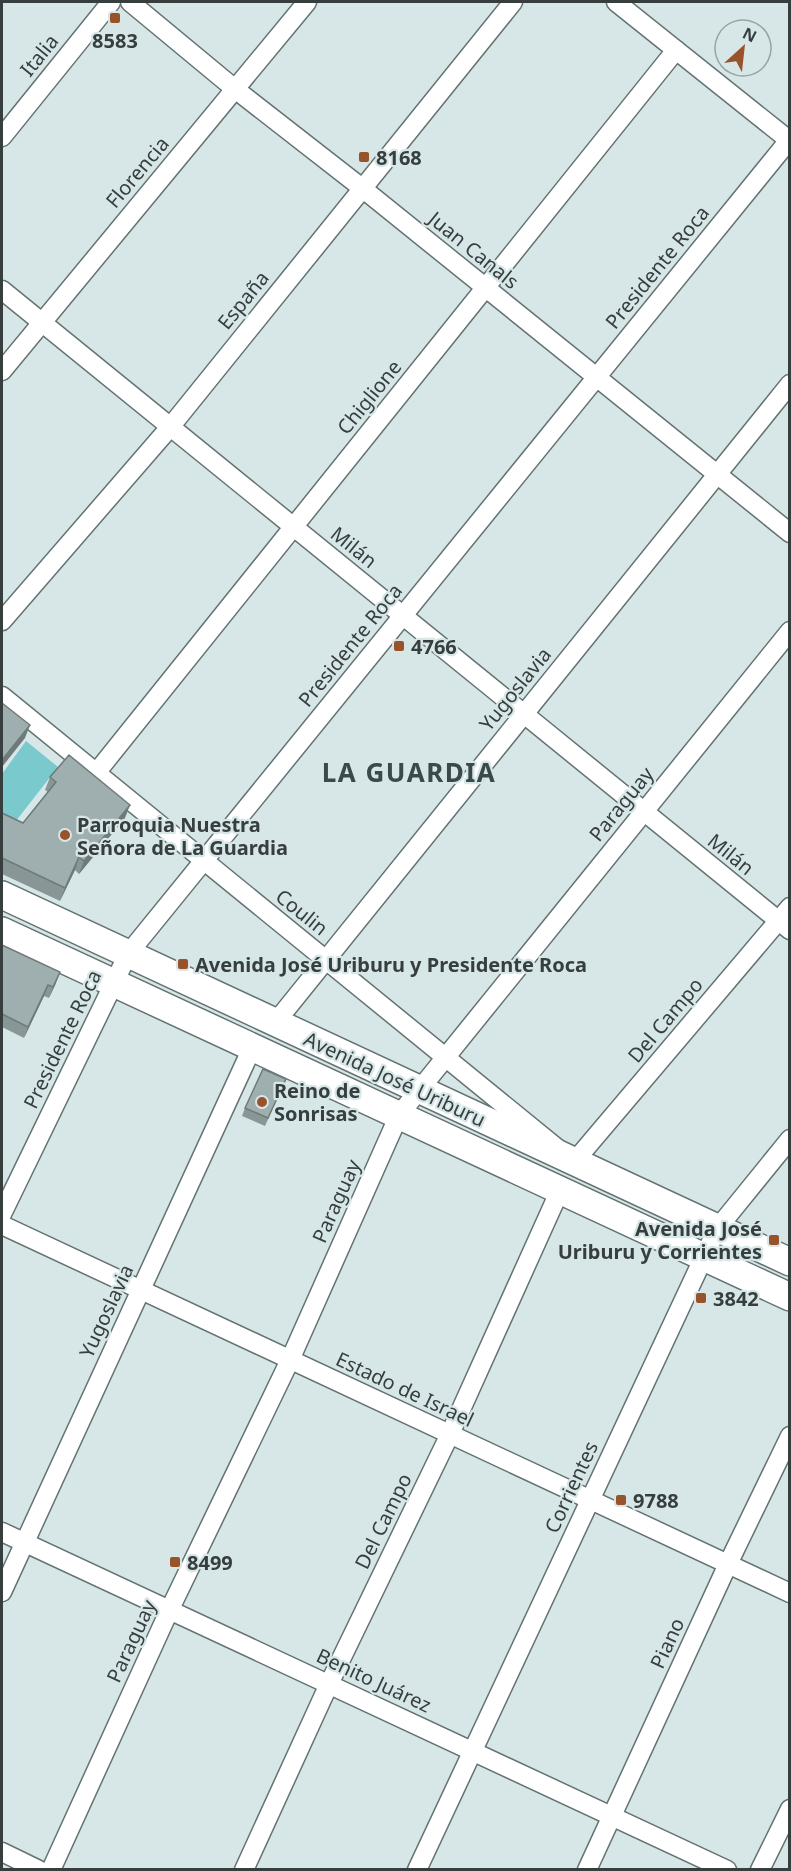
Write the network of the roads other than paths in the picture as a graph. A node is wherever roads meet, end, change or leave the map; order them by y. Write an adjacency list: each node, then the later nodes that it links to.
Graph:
1 (111, 2): 8 (street, Italia)
2 (130, 2): 7 (street, Juan Canals)
3 (308, 2): 7 (street, Florencia)
4 (513, 2): 10 (street, España)
5 (616, 2): 6 (street)
6 (676, 50): 9 (street); 11 (street, Chiglione)
7 (236, 89): 10 (street, Juan Canals); 13 (street, Florencia)
8 (2, 137)
9 (789, 140): 15 (street, Presidente Roca)
10 (362, 188): 11 (street, Juan Canals); 17 (street, España)
11 (486, 288): 15 (street, Juan Canals); 19 (street, Chiglione)
12 (2, 290): 13 (street, Milán)
13 (41, 324): 14 (street, Florencia); 17 (street, Milán)
14 (2, 371)
15 (596, 377): 18 (street, Juan Canals); 21 (street, Presidente Roca)
16 (789, 384): 18 (street, Yugoslavia)
17 (171, 426): 19 (street, Milán); 22 (street, España)
18 (717, 474): 20 (street, Juan Canals); 25 (street, Yugoslavia)
19 (294, 527): 21 (street, Milán); 26 (street, Chiglione)
20 (789, 533)
21 (403, 615): 25 (street, Milán); 28 (street, Presidente Roca)
22 (2, 621)
23 (789, 631): 27 (street, Paraguay)
24 (2, 696): 26 (street, Coulin)
25 (524, 714): 27 (street, Milán); 33 (street, Yugoslavia)
26 (96, 773): 28 (street, Coulin)
27 (644, 811): 30 (street, Milán); 37 (street, Paraguay)
28 (204, 861): 32 (street, Presidente Roca); 33 (street, Coulin)
29 (2, 895): 32 (main road, Avenida José Uriburu)
30 (786, 919): 41 (street, Del Campo)
31 (2, 931): 34 (main road, Avenida José Uriburu)
32 (128, 954): 34 (street, Presidente Roca); 35 (main road, Avenida José Uriburu)
33 (326, 960): 35 (street, Yugoslavia); 37 (street, Coulin)
34 (114, 983): 36 (main road, Avenida José Uriburu); 43 (street, Presidente Roca)
35 (275, 1023): 38 (main road, Avenida José Uriburu)
36 (252, 1048): 39 (main road, Avenida José Uriburu); 48 (street, Yugoslavia)
37 (444, 1057): 38 (street, Paraguay); 41 (street, Coulin)
38 (418, 1090): 39 (street, Paraguay); 41 (main road, Avenida José Uriburu)
39 (399, 1115): 42 (main road, Avenida José Uriburu); 50 (street, Paraguay)
40 (789, 1138): 45 (street, Corrientes)
41 (574, 1162): 45 (main road, Avenida José Uriburu)
42 (560, 1190): 46 (main road, Avenida José Uriburu); 51 (street, Del Campo)
43 (2, 1214)
44 (2, 1225): 48 (street, Estado de Israel)
45 (717, 1229): 46 (street, Corrientes); 47 (main road, Avenida José Uriburu)
46 (704, 1257): 49 (main road, Avenida José Uriburu); 53 (street, Corrientes)
47 (789, 1262)
48 (140, 1290): 50 (street, Estado de Israel); 55 (street, Yugoslavia)
49 (789, 1297)
50 (290, 1360): 51 (street, Estado de Israel); 59 (street, Paraguay)
51 (450, 1434): 53 (street, Estado de Israel); 60 (street, Del Campo)
52 (789, 1436): 56 (street, Piano)
53 (590, 1500): 56 (street, Estado de Israel); 61 (street, Corrientes)
54 (2, 1532): 55 (street, Benito Juárez)
55 (24, 1543): 57 (street, Yugoslavia); 59 (street, Benito Juárez)
56 (728, 1564): 58 (street, Estado de Israel); 63 (street, Piano)
57 (2, 1593)
58 (789, 1593)
59 (169, 1611): 60 (street, Benito Juárez); 66 (street, Paraguay)
60 (329, 1684): 61 (street, Benito Juárez); 67 (street, Del Campo)
61 (472, 1751): 63 (street, Benito Juárez); 68 (street, Corrientes)
62 (789, 1809): 71 (street)
63 (612, 1816): 69 (street, Piano); 70 (street, Benito Juárez)
64 (2, 1852): 65 (street)
65 (39, 1869)
66 (51, 1869)
67 (244, 1869)
68 (417, 1869)
69 (587, 1869)
70 (727, 1869)
71 (760, 1869)

